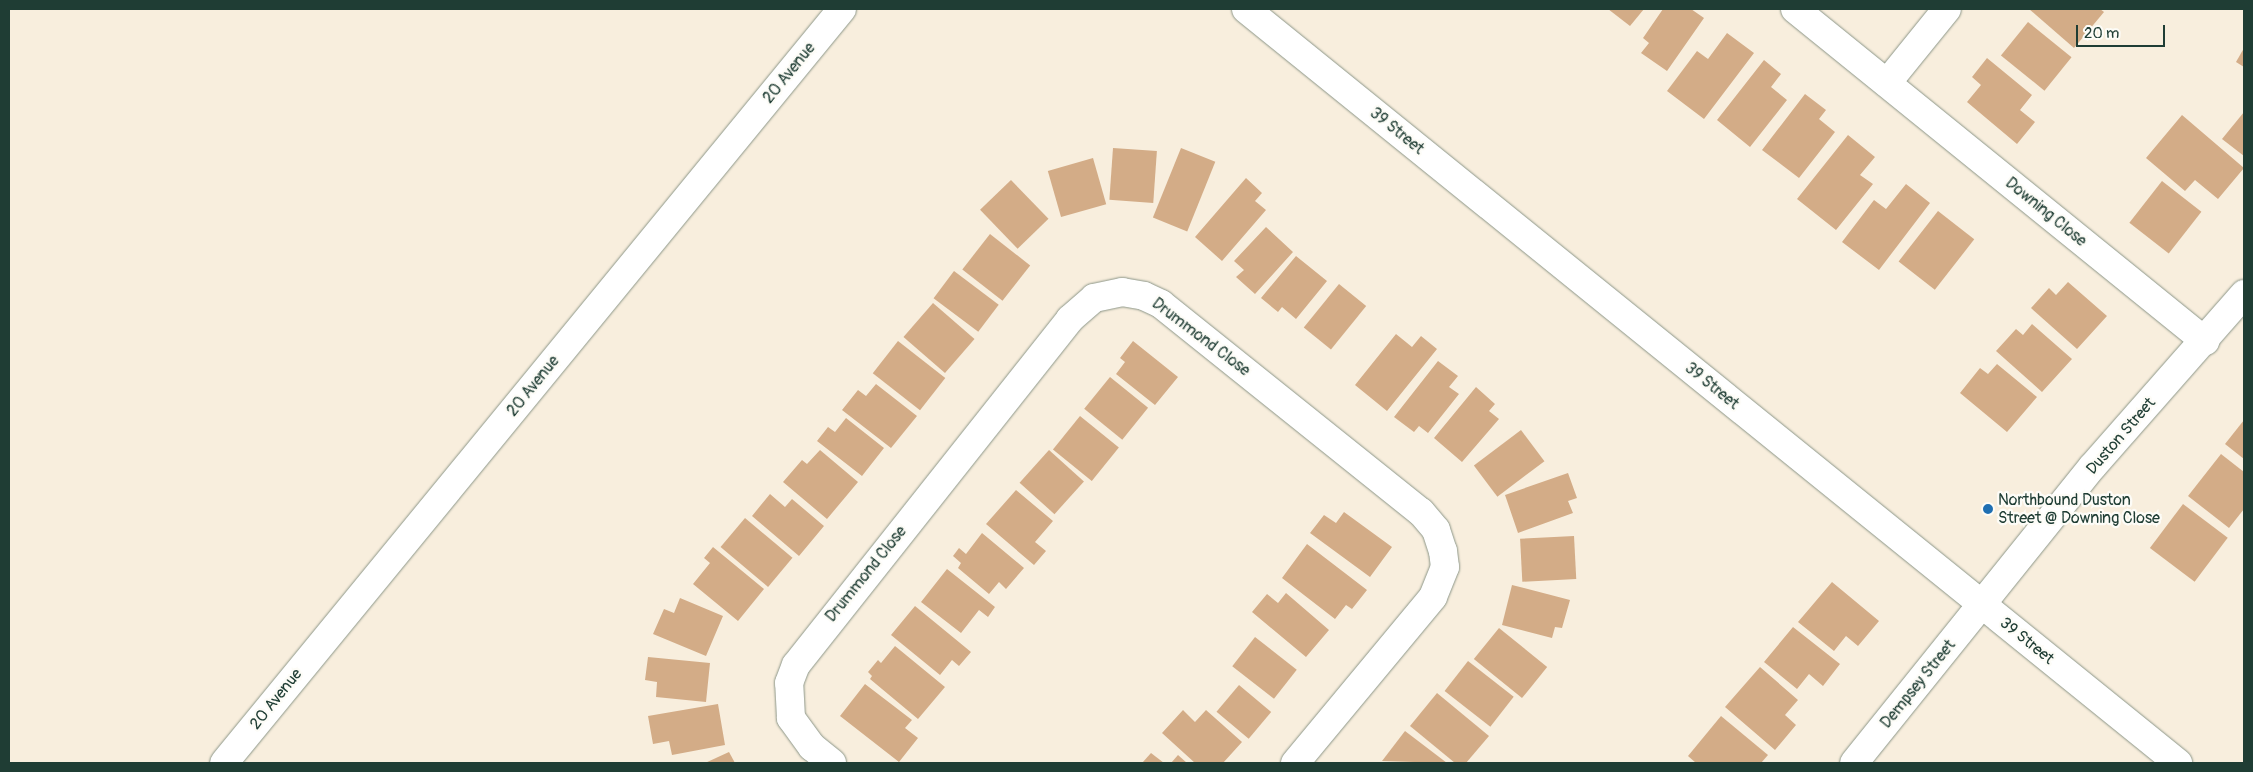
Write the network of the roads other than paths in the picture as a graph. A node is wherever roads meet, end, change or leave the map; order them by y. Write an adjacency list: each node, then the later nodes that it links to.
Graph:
1 (842, 9): 9 (street, 20 Avenue)
2 (1246, 9): 8 (street, 39 Street)
3 (1795, 9): 5 (street, Downing Close)
4 (1947, 9): 5 (street)
5 (1887, 83): 7 (street, Downing Close)
6 (2244, 294): 7 (street, Duston Street)
7 (2205, 341): 8 (street, Duston Street)
8 (1982, 604): 12 (street, Dempsey Street); 13 (street, 39 Street)
9 (224, 763)
10 (832, 763): 11 (street, Drummond Close)
11 (1295, 763)
12 (1854, 763)
13 (2178, 763)

